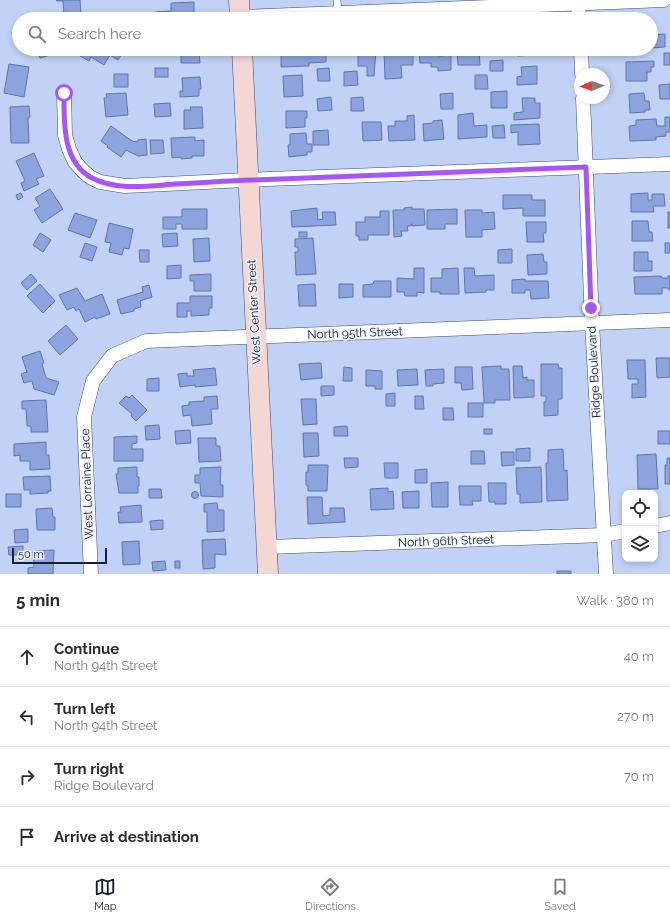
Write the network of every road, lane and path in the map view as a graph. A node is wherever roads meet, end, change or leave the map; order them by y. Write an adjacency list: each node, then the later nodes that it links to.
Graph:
1 (664, 0): 2 (street)
2 (578, 2): 3 (street); 5 (street)
3 (337, 7): 4 (street)
4 (240, 12)
5 (579, 12)
6 (242, 56): 13 (street, West Center Street)
7 (581, 56): 8 (street)
8 (582, 68)
9 (64, 93): 13 (street)
10 (583, 104): 12 (street, Ridge Boulevard)
11 (670, 164): 12 (street)
12 (586, 167): 13 (street); 15 (street, Ridge Boulevard)
13 (248, 180): 16 (street, West Center Street)
14 (670, 320): 15 (street, North 95th Street)
15 (592, 323): 16 (street, North 95th Street); 21 (street, Ridge Boulevard)
16 (256, 336): 17 (street, North 95th Street); 22 (street, West Center Street)
17 (84, 417): 23 (street, West Lorraine Place)
18 (670, 523): 19 (street)
19 (658, 525)
20 (622, 532): 21 (street, North 96th Street)
21 (604, 535): 22 (street, North 96th Street); 25 (street, Ridge Boulevard)
22 (267, 547): 24 (street, West Center Street)
23 (90, 574)
24 (268, 574)
25 (606, 574)

